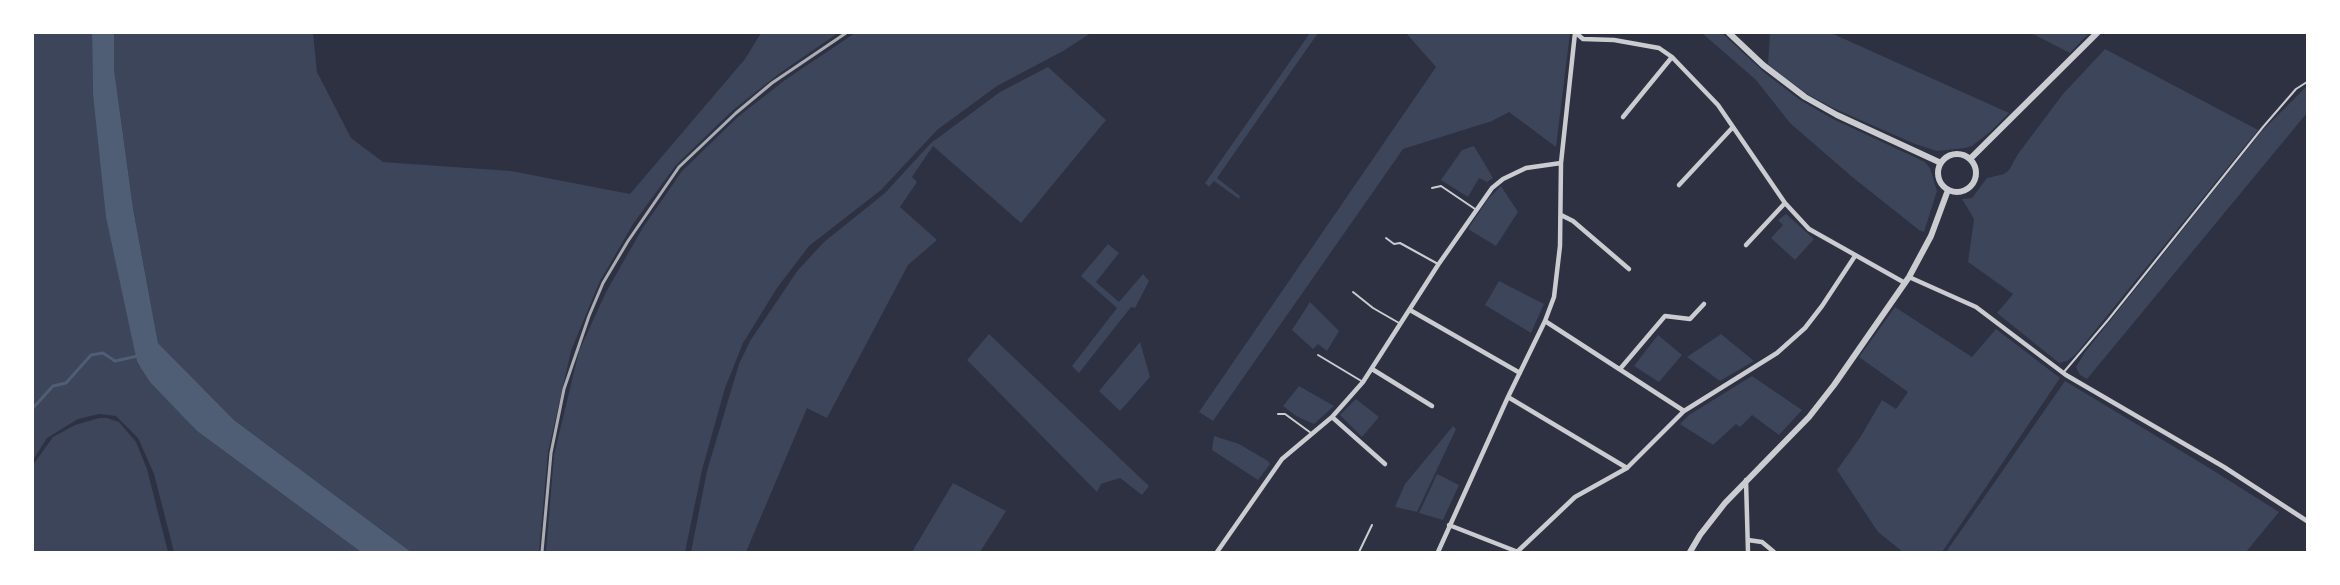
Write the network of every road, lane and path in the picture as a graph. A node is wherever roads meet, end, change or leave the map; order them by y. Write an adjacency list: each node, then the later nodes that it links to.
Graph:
1 (1575, 33): 5 (street); 12 (street)
2 (1616, 33): 5 (street)
3 (1729, 33): 11 (street)
4 (2097, 33): 10 (street)
5 (1614, 40): 6 (street)
6 (1672, 57): 8 (street); 9 (street)
7 (2307, 82): 34 (lane)
8 (1623, 117)
9 (1733, 128): 13 (street); 16 (street)
10 (1970, 159): 11 (street); 15 (street)
11 (1941, 162): 15 (street)
12 (1561, 163): 17 (street); 18 (street)
13 (1679, 185)
14 (1432, 188): 17 (lane)
15 (1948, 190): 24 (street)
16 (1785, 203): 20 (street); 21 (street)
17 (1475, 209): 22 (street)
18 (1561, 215): 23 (street); 28 (street)
19 (1386, 238): 22 (lane)
20 (1746, 245)
21 (1855, 256): 24 (street); 38 (street)
22 (1438, 265): 27 (street)
23 (1629, 269)
24 (1907, 280): 34 (street); 44 (street)
25 (1353, 292): 29 (lane)
26 (1704, 304): 32 (street)
27 (1410, 310): 29 (street); 33 (street)
28 (1545, 321): 32 (street); 33 (street)
29 (1401, 324): 31 (street)
30 (1318, 356): 35 (lane)
31 (1372, 369): 35 (street); 37 (street)
32 (1620, 369): 38 (street)
33 (1520, 373): 36 (street)
34 (2063, 373): 45 (street)
35 (1363, 382): 40 (street)
36 (1508, 397): 43 (street); 47 (street)
37 (1432, 406)
38 (1684, 411): 43 (street)
39 (1278, 414): 41 (lane)
40 (1332, 417): 41 (street); 42 (street)
41 (1311, 433): 49 (street)
42 (1385, 464)
43 (1627, 468): 52 (street)
44 (1746, 480): 48 (street); 53 (street)
45 (2307, 521)
46 (1372, 525): 50 (lane)
47 (1449, 525): 51 (street); 52 (street)
48 (1748, 540): 54 (street); 55 (street)
49 (1217, 552)
50 (1359, 552)
51 (1438, 552)
52 (1518, 552)
53 (1690, 552)
54 (1748, 552)
55 (1774, 552)

